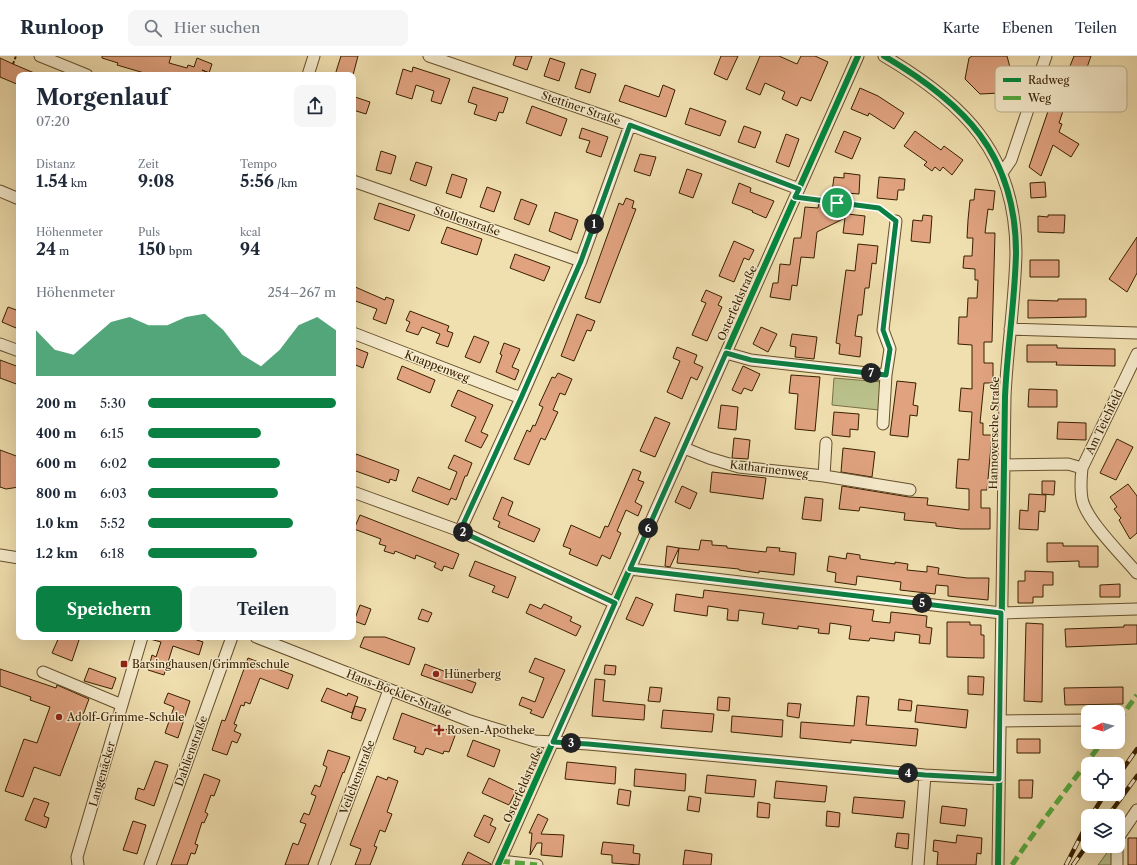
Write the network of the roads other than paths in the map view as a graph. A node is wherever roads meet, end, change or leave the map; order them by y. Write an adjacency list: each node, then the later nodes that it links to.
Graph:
1 (40, 56): 8 (street)
2 (314, 56): 9 (street)
3 (429, 56): 11 (street, Stettiner Straße)
4 (858, 56): 15 (street, Osterfeldstraße)
5 (884, 56): 12 (street, Hannoversche Straße)
6 (1046, 56): 7 (street)
7 (1043, 66)
8 (79, 72)
9 (309, 72)
10 (1027, 112): 12 (street)
11 (630, 125): 15 (street, Stettiner Straße); 18 (street)
12 (1002, 173): 19 (street, Hannoversche Straße)
13 (356, 182): 18 (street, Stollenstraße)
14 (0, 191): 16 (street)
15 (797, 193): 24 (street, Osterfeldstraße)
16 (16, 198)
17 (896, 221): 26 (street)
18 (581, 261): 27 (street)
19 (1010, 329): 20 (street); 31 (street, Hannoversche Straße)
20 (1137, 333)
21 (356, 334): 27 (street, Knappenweg)
22 (0, 344): 23 (street)
23 (16, 350)
24 (726, 353): 26 (street); 30 (street, Osterfeldstraße)
25 (1137, 354): 32 (street, Am Teichfeld)
26 (886, 375): 28 (street)
27 (521, 398): 36 (street)
28 (883, 424)
29 (826, 443): 33 (street, Katharinenweg)
30 (684, 448): 33 (street, Katharinenweg); 39 (street, Osterfeldstraße)
31 (1004, 465): 32 (street); 43 (street, Hannoversche Straße)
32 (1082, 468): 40 (street)
33 (824, 476): 34 (street)
34 (910, 490)
35 (356, 493): 36 (street)
36 (460, 531): 41 (street)
37 (0, 555): 38 (street)
38 (16, 558)
39 (630, 569): 41 (street, Osterfeldstraße); 43 (street)
40 (1137, 574)
41 (615, 603): 52 (street, Osterfeldstraße)
42 (1137, 609): 43 (street)
43 (1001, 613): 51 (street, Hannoversche Straße)
44 (141, 640): 49 (street, Langenäcker)
45 (231, 640): 60 (street, Dahlienstraße)
46 (264, 640): 48 (street, Hans-Böckler-Straße)
47 (43, 672): 49 (street)
48 (389, 690): 52 (street, Hans-Böckler-Straße); 61 (street, Veilchenstraße)
49 (122, 705): 59 (street, Langenäcker)
50 (1081, 720): 51 (street)
51 (1000, 721): 54 (street, Hannoversche Straße)
52 (553, 742): 53 (street, Hans-Böckler-Straße); 58 (street, Osterfeldstraße)
53 (925, 775): 54 (street, Hans-Böckler-Straße); 63 (street)
54 (999, 779): 64 (street, Hannoversche Straße)
55 (1137, 810): 56 (street)
56 (1125, 828)
57 (1116, 853): 65 (street)
58 (499, 863): 62 (street)
59 (78, 865)
60 (150, 865)
61 (324, 865)
62 (537, 865)
63 (918, 865)
64 (998, 865)
65 (1117, 865)

